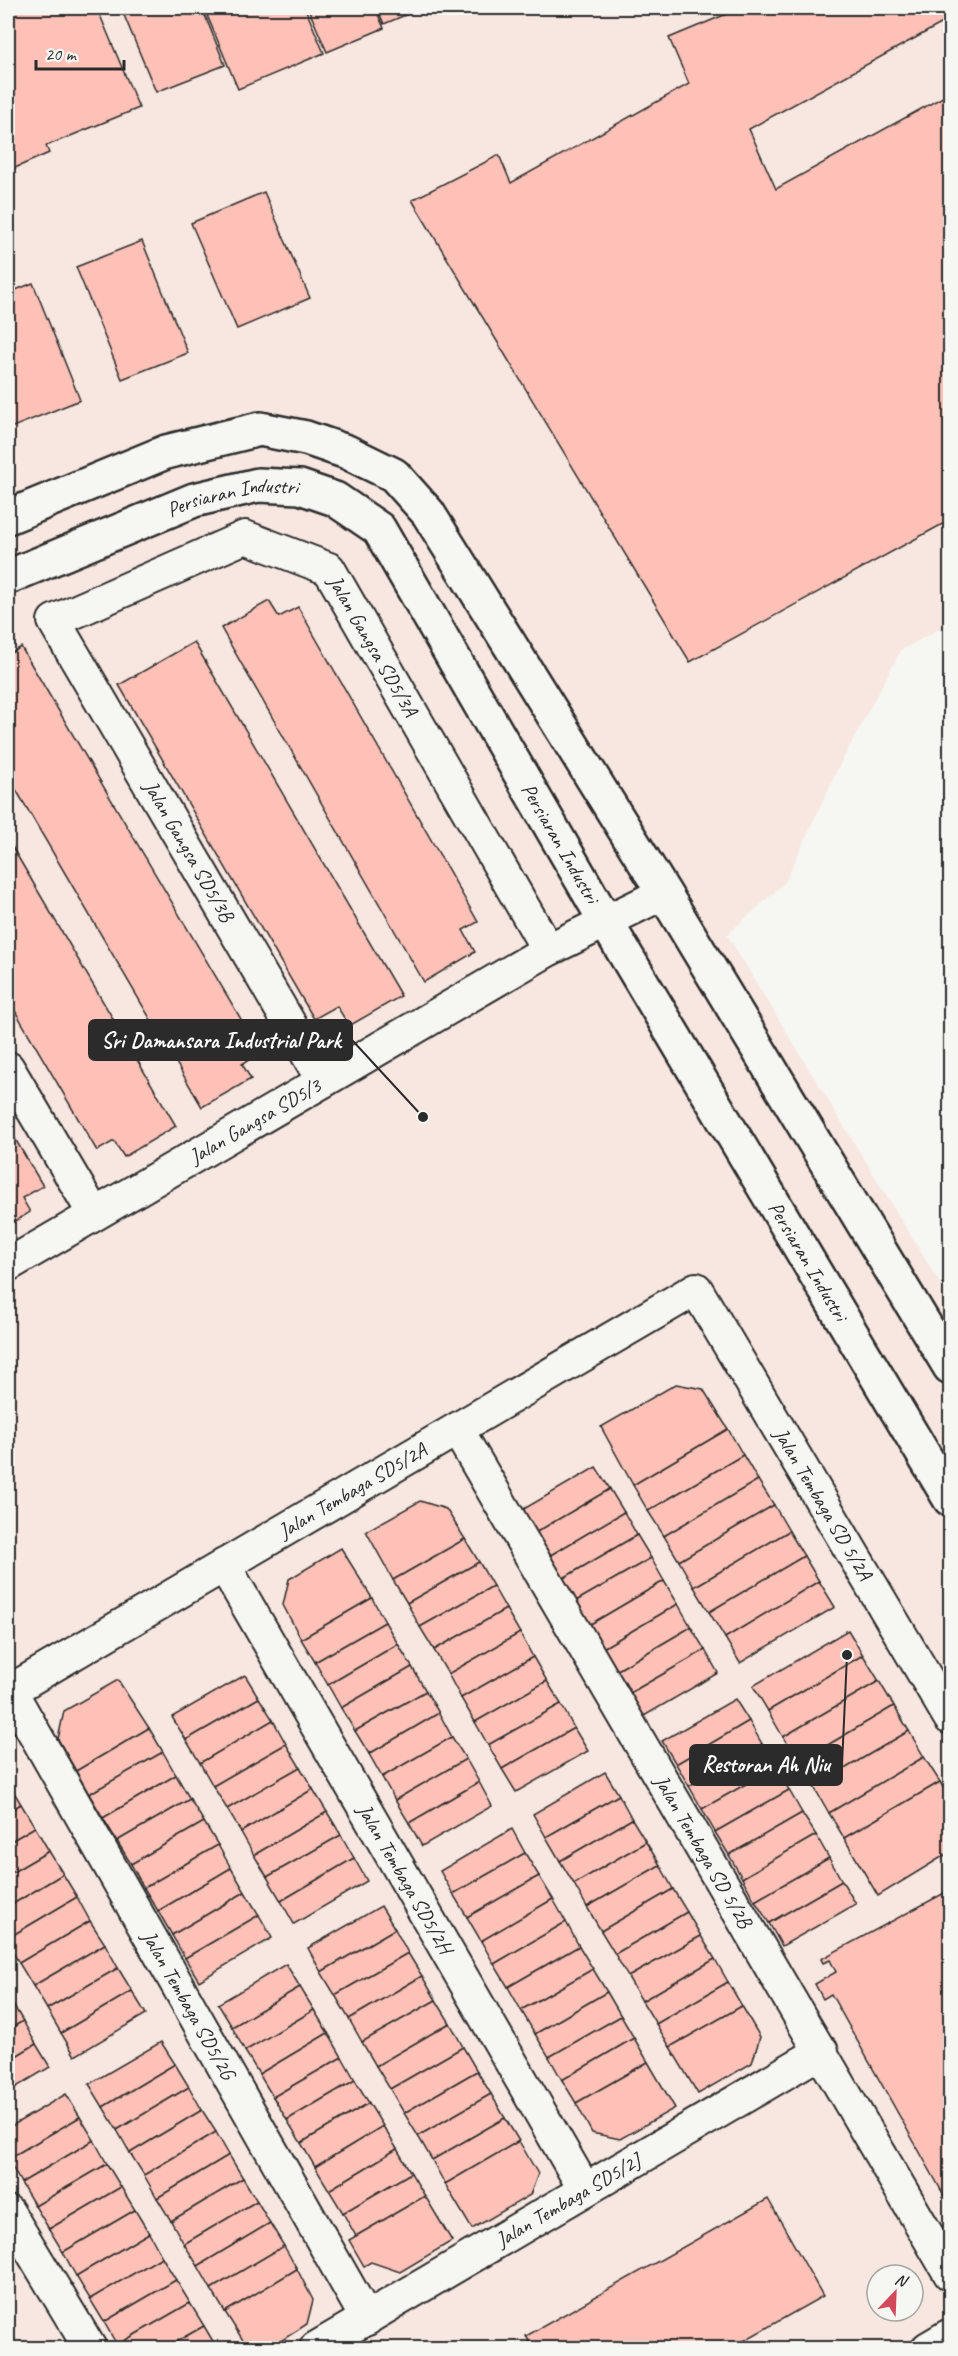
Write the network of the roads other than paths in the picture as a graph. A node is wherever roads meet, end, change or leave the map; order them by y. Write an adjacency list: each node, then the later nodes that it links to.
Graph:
1 (8, 517): 4 (street)
2 (8, 577): 5 (street, Persiaran Industri)
3 (54, 621): 6 (street, Jalan Gangsa SD5/3A); 8 (street, Jalan Gangsa SD5/3B)
4 (664, 893): 5 (street, Jalan Gangsa SD5/3); 12 (street)
5 (606, 922): 6 (street, Jalan Gangsa SD5/3); 14 (street, Persiaran Industri)
6 (548, 950): 8 (street, Jalan Gangsa SD5/3)
7 (8, 1068): 9 (street)
8 (323, 1081): 9 (street, Jalan Gangsa SD5/3)
9 (94, 1214): 10 (street, Jalan Gangsa SD5/3)
10 (8, 1265)
11 (696, 1289): 13 (street, Jalan Tembaga SD5/2A); 17 (street, Jalan Tembaga SD 5/2A)
12 (951, 1367)
13 (457, 1429): 15 (street, Jalan Tembaga SD5/2A); 18 (street, Jalan Tembaga SD 5/2B)
14 (951, 1499)
15 (224, 1565): 16 (street, Jalan Tembaga SD5/2A); 19 (street, Jalan Tembaga SD5/2H)
16 (9, 1691): 22 (street, Jalan Tembaga SD5/2G)
17 (951, 1718)
18 (822, 2051): 19 (street, Jalan Tembaga SD5/2J); 21 (street, Jalan Tembaga SD 5/2B)
19 (585, 2190): 22 (street, Jalan Tembaga SD5/2J)
20 (8, 2212): 24 (street)
21 (951, 2274)
22 (367, 2319): 25 (street, Jalan Tembaga SD5/2J)
23 (951, 2335): 26 (street)
24 (90, 2349)
25 (316, 2349)
26 (928, 2349)

